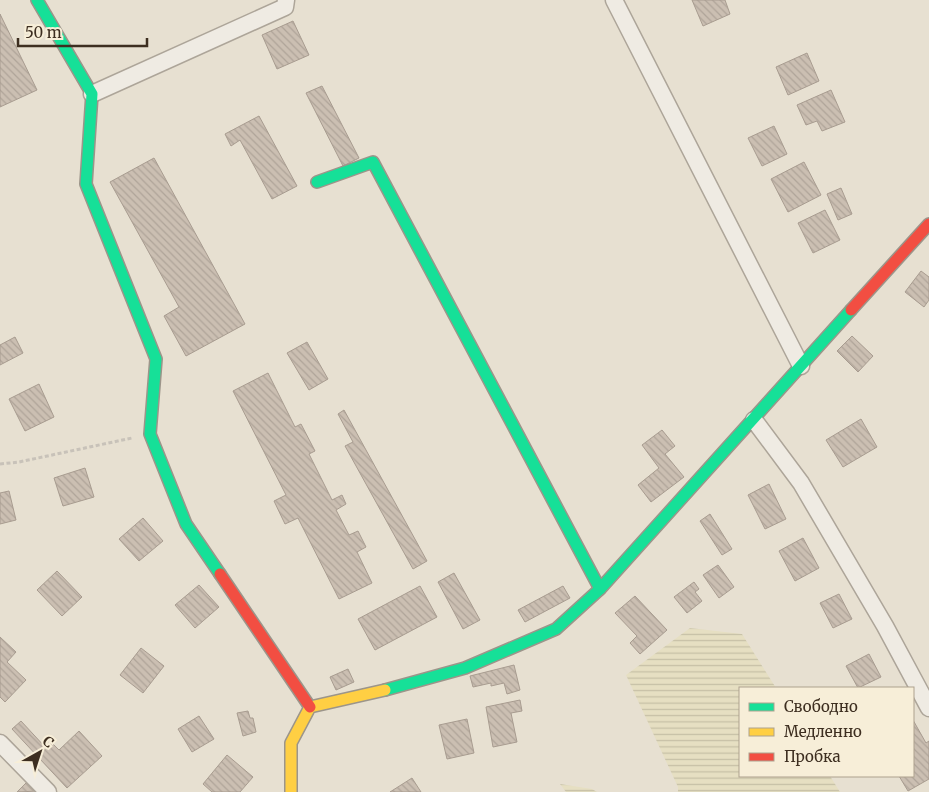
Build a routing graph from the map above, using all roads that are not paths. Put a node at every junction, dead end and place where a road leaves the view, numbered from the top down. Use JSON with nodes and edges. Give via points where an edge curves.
{"nodes":[{"id":1,"x":37,"y":0,"type":"edge"},
{"id":2,"x":286,"y":0,"type":"edge"},
{"id":3,"x":614,"y":0,"type":"edge"},
{"id":4,"x":92,"y":94,"type":"junction"},
{"id":5,"x":317,"y":182,"type":"dead end"},
{"id":6,"x":929,"y":224,"type":"edge"},
{"id":7,"x":801,"y":366,"type":"junction"},
{"id":8,"x":754,"y":420,"type":"junction"},
{"id":9,"x":600,"y":589,"type":"junction"},
{"id":10,"x":310,"y":707,"type":"junction"},
{"id":11,"x":929,"y":708,"type":"edge"},
{"id":12,"x":0,"y":743,"type":"edge"},
{"id":13,"x":48,"y":792,"type":"edge"},
{"id":14,"x":291,"y":792,"type":"edge"}],
"edges":[{"from":1,"to":4,"type":"street"},
{"from":2,"to":4,"type":"street","via":[[285,7]]},
{"from":3,"to":7,"type":"street"},
{"from":4,"to":10,"type":"street","via":[[86,184],[156,359],[150,434],[186,524]]},
{"from":5,"to":9,"type":"street","via":[[373,162]]},
{"from":6,"to":7,"type":"street"},
{"from":7,"to":8,"type":"street"},
{"from":8,"to":9,"type":"street"},
{"from":8,"to":11,"type":"street","via":[[801,483]]},
{"from":9,"to":10,"type":"street","via":[[556,629],[465,668]]},
{"from":10,"to":14,"type":"street","via":[[291,743]]},
{"from":12,"to":13,"type":"street"}]}
